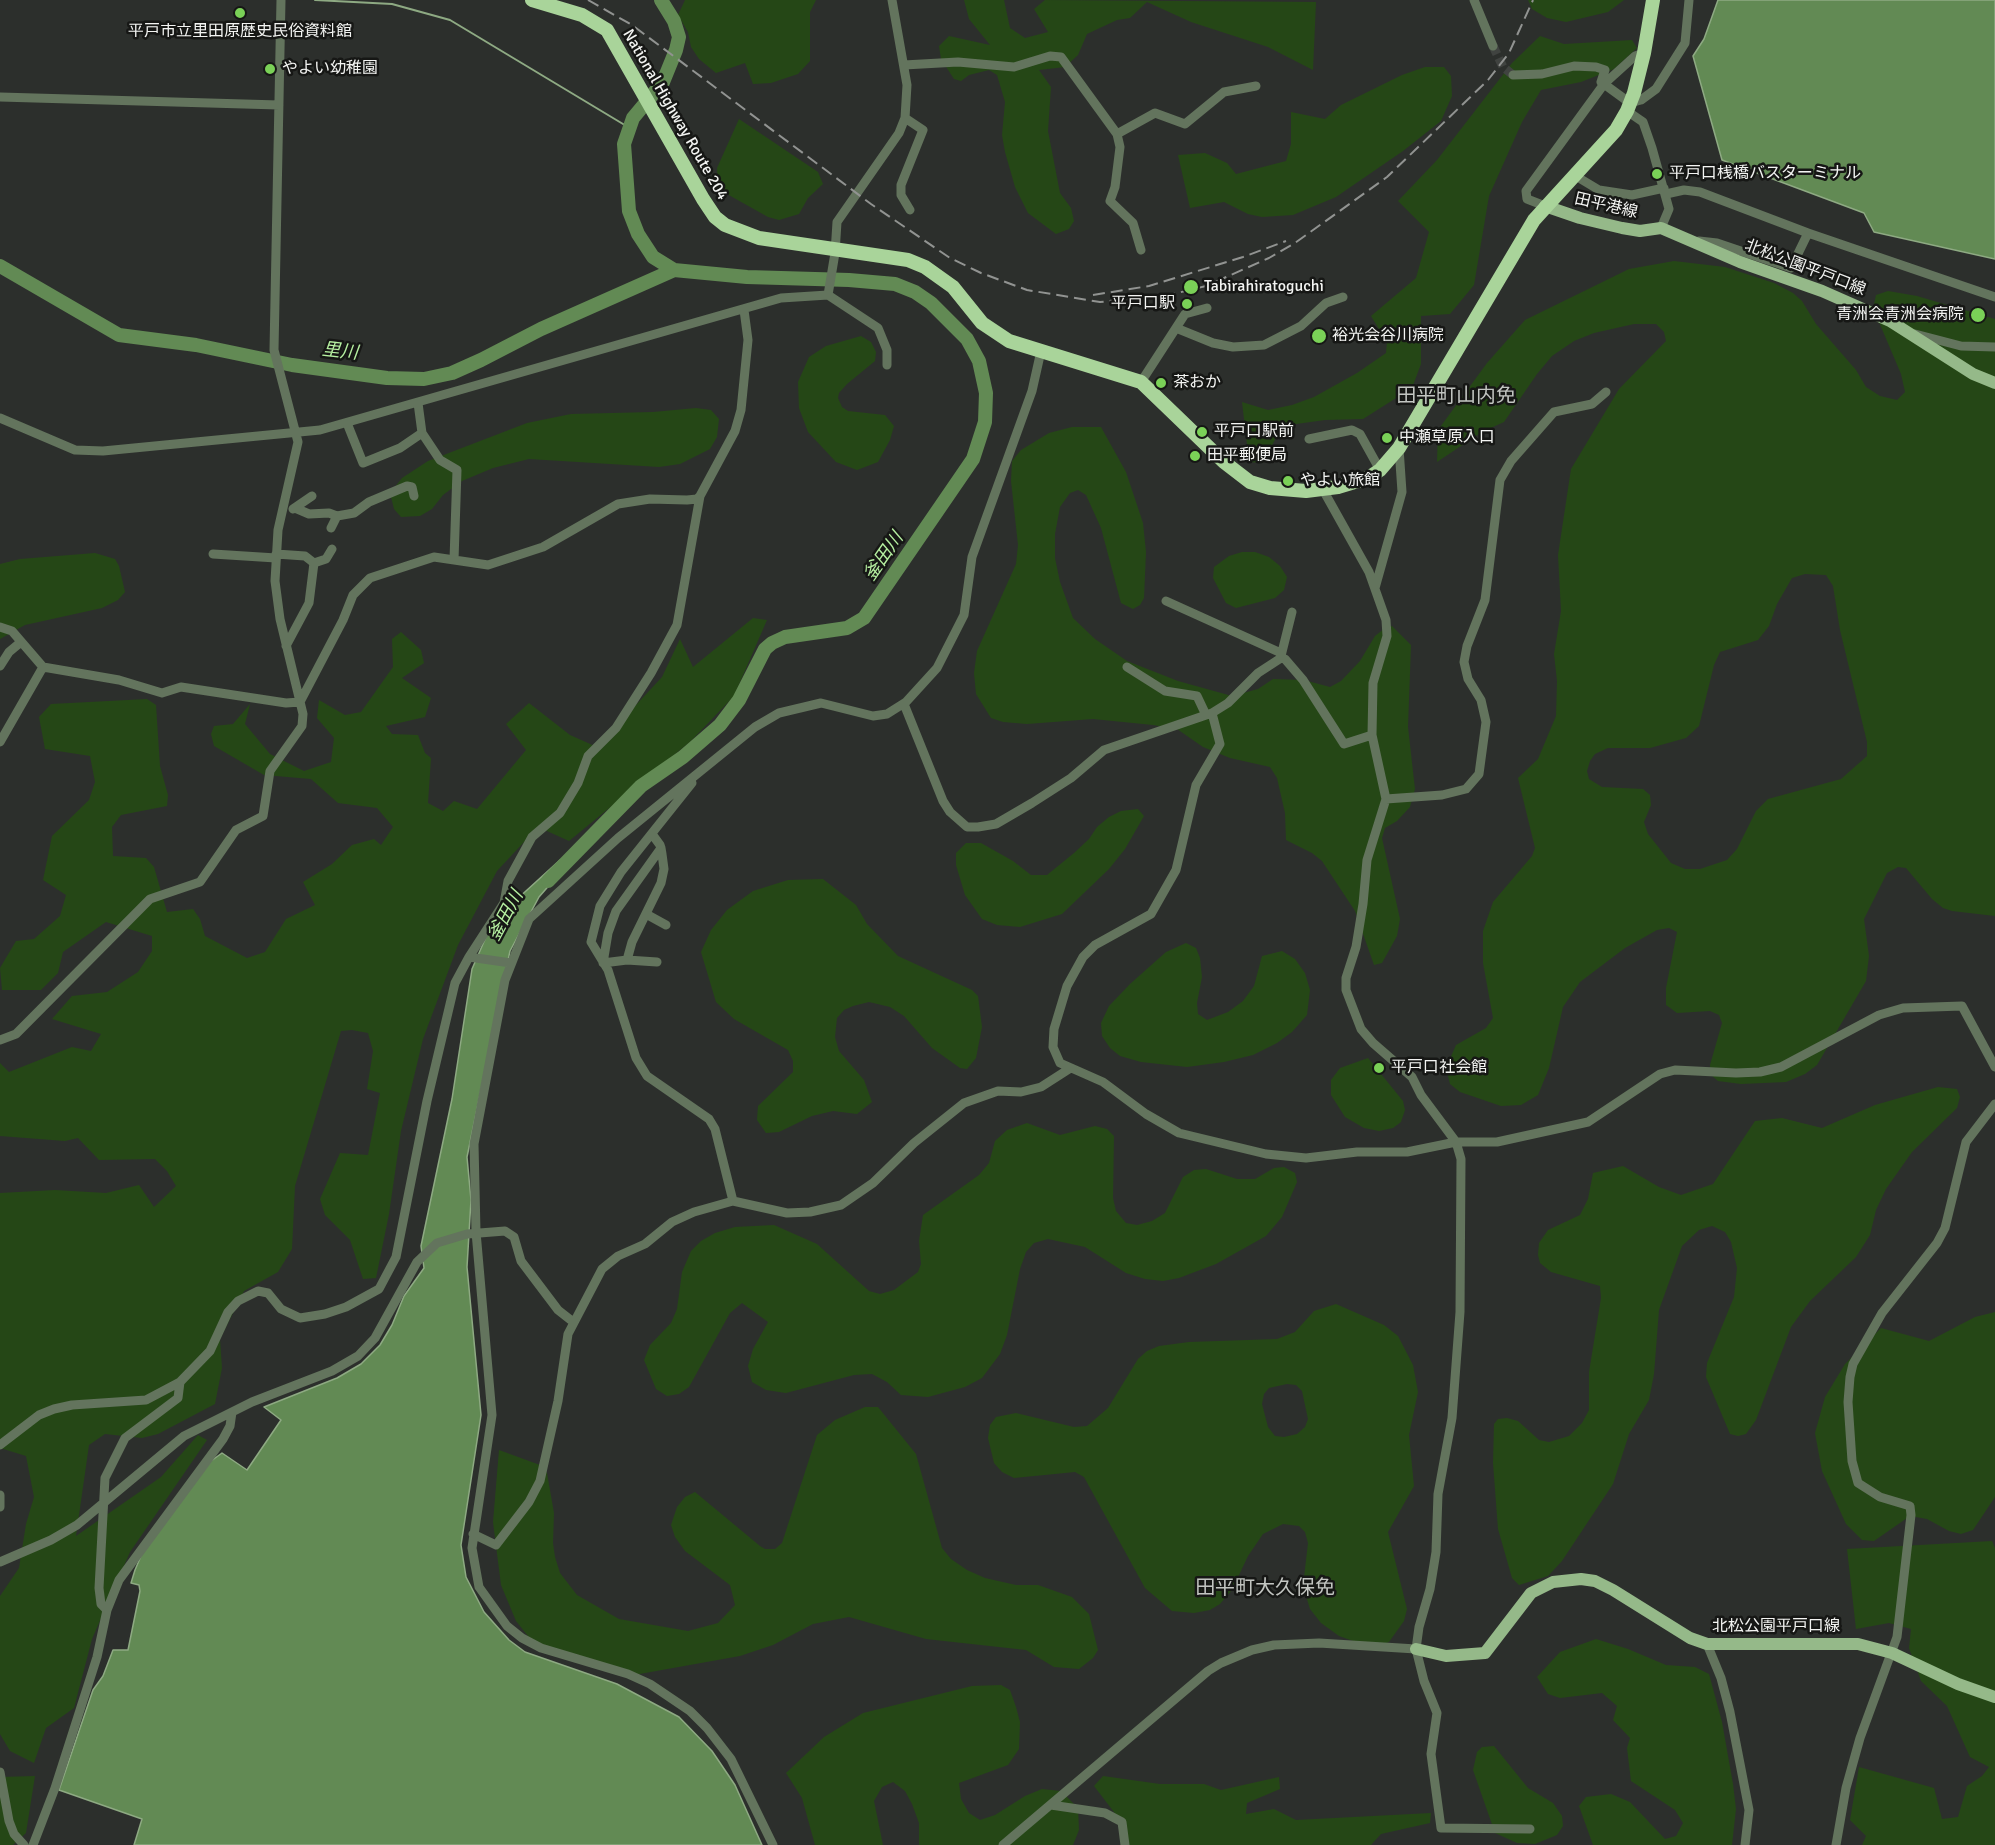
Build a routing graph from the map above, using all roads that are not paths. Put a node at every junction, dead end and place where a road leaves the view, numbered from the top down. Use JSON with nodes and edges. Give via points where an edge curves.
{"nodes":[{"id":1,"x":281,"y":0,"type":"edge"},
{"id":2,"x":532,"y":0,"type":"edge"},
{"id":3,"x":892,"y":0,"type":"edge"},
{"id":4,"x":1474,"y":0,"type":"edge"},
{"id":5,"x":1653,"y":0,"type":"edge"},
{"id":6,"x":1689,"y":0,"type":"edge"},
{"id":7,"x":1493,"y":46,"type":"tunnel mouth"},
{"id":8,"x":1644,"y":53,"type":"junction"},
{"id":9,"x":904,"y":65,"type":"junction"},
{"id":10,"x":1513,"y":75,"type":"dead end"},
{"id":11,"x":1604,"y":84,"type":"junction"},
{"id":12,"x":1256,"y":86,"type":"dead end"},
{"id":13,"x":0,"y":97,"type":"edge"},
{"id":14,"x":279,"y":105,"type":"junction"},
{"id":15,"x":1629,"y":107,"type":"junction"},
{"id":16,"x":905,"y":118,"type":"junction"},
{"id":17,"x":1117,"y":134,"type":"junction"},
{"id":18,"x":1574,"y":174,"type":"junction"},
{"id":19,"x":1665,"y":191,"type":"junction"},
{"id":20,"x":1545,"y":206,"type":"junction"},
{"id":21,"x":910,"y":210,"type":"dead end"},
{"id":22,"x":1661,"y":228,"type":"junction"},
{"id":23,"x":1808,"y":233,"type":"junction"},
{"id":24,"x":1693,"y":241,"type":"junction"},
{"id":25,"x":835,"y":250,"type":"junction"},
{"id":26,"x":1141,"y":250,"type":"dead end"},
{"id":27,"x":829,"y":292,"type":"junction"},
{"id":28,"x":1343,"y":297,"type":"dead end"},
{"id":29,"x":1995,"y":297,"type":"edge"},
{"id":30,"x":1207,"y":308,"type":"dead end"},
{"id":31,"x":744,"y":310,"type":"junction"},
{"id":32,"x":1176,"y":328,"type":"junction"},
{"id":33,"x":1913,"y":334,"type":"junction"},
{"id":34,"x":1995,"y":347,"type":"edge"},
{"id":35,"x":1041,"y":351,"type":"junction"},
{"id":36,"x":887,"y":364,"type":"dead end"},
{"id":37,"x":1142,"y":382,"type":"junction"},
{"id":38,"x":1995,"y":383,"type":"edge"},
{"id":39,"x":1606,"y":392,"type":"dead end"},
{"id":40,"x":418,"y":403,"type":"junction"},
{"id":41,"x":0,"y":418,"type":"edge"},
{"id":42,"x":347,"y":423,"type":"junction"},
{"id":43,"x":297,"y":433,"type":"junction"},
{"id":44,"x":423,"y":433,"type":"junction"},
{"id":45,"x":1309,"y":439,"type":"dead end"},
{"id":46,"x":1400,"y":448,"type":"junction"},
{"id":47,"x":1380,"y":470,"type":"junction"},
{"id":48,"x":1322,"y":488,"type":"junction"},
{"id":49,"x":312,"y":496,"type":"dead end"},
{"id":50,"x":414,"y":496,"type":"dead end"},
{"id":51,"x":700,"y":496,"type":"junction"},
{"id":52,"x":295,"y":508,"type":"junction"},
{"id":53,"x":282,"y":511,"type":"junction"},
{"id":54,"x":337,"y":516,"type":"junction"},
{"id":55,"x":332,"y":528,"type":"dead end"},
{"id":56,"x":332,"y":549,"type":"dead end"},
{"id":57,"x":213,"y":554,"type":"dead end"},
{"id":58,"x":276,"y":556,"type":"junction"},
{"id":59,"x":454,"y":560,"type":"junction"},
{"id":60,"x":314,"y":563,"type":"junction"},
{"id":61,"x":1375,"y":588,"type":"junction"},
{"id":62,"x":1166,"y":600,"type":"dead end"},
{"id":63,"x":1293,"y":612,"type":"dead end"},
{"id":64,"x":0,"y":627,"type":"edge"},
{"id":65,"x":21,"y":642,"type":"junction"},
{"id":66,"x":286,"y":646,"type":"junction"},
{"id":67,"x":1281,"y":656,"type":"junction"},
{"id":68,"x":0,"y":666,"type":"edge"},
{"id":69,"x":1127,"y":667,"type":"dead end"},
{"id":70,"x":43,"y":668,"type":"junction"},
{"id":71,"x":300,"y":702,"type":"junction"},
{"id":72,"x":904,"y":704,"type":"junction"},
{"id":73,"x":1209,"y":714,"type":"junction"},
{"id":74,"x":1372,"y":735,"type":"junction"},
{"id":75,"x":0,"y":742,"type":"edge"},
{"id":76,"x":703,"y":770,"type":"junction"},
{"id":77,"x":1386,"y":799,"type":"junction"},
{"id":78,"x":652,"y":834,"type":"junction"},
{"id":79,"x":661,"y":848,"type":"junction"},
{"id":80,"x":646,"y":914,"type":"junction"},
{"id":81,"x":666,"y":925,"type":"dead end"},
{"id":82,"x":472,"y":957,"type":"junction"},
{"id":83,"x":627,"y":960,"type":"junction"},
{"id":84,"x":657,"y":962,"type":"dead end"},
{"id":85,"x":510,"y":963,"type":"junction"},
{"id":86,"x":603,"y":963,"type":"junction"},
{"id":87,"x":0,"y":1040,"type":"edge"},
{"id":88,"x":1995,"y":1067,"type":"edge"},
{"id":89,"x":1069,"y":1069,"type":"junction"},
{"id":90,"x":1995,"y":1104,"type":"edge"},
{"id":91,"x":1456,"y":1142,"type":"junction"},
{"id":92,"x":733,"y":1201,"type":"junction"},
{"id":93,"x":472,"y":1233,"type":"junction"},
{"id":94,"x":396,"y":1257,"type":"junction"},
{"id":95,"x":408,"y":1275,"type":"junction"},
{"id":96,"x":572,"y":1321,"type":"junction"},
{"id":97,"x":180,"y":1382,"type":"junction"},
{"id":98,"x":232,"y":1412,"type":"junction"},
{"id":99,"x":0,"y":1446,"type":"edge"},
{"id":100,"x":0,"y":1495,"type":"edge"},
{"id":101,"x":106,"y":1503,"type":"junction"},
{"id":102,"x":0,"y":1507,"type":"edge"},
{"id":103,"x":473,"y":1534,"type":"junction"},
{"id":104,"x":0,"y":1562,"type":"edge"},
{"id":105,"x":107,"y":1610,"type":"junction"},
{"id":106,"x":1707,"y":1644,"type":"junction"},
{"id":107,"x":1416,"y":1649,"type":"junction"},
{"id":108,"x":1892,"y":1653,"type":"junction"},
{"id":109,"x":1995,"y":1697,"type":"edge"},
{"id":110,"x":0,"y":1772,"type":"edge"},
{"id":111,"x":1051,"y":1804,"type":"junction"},
{"id":112,"x":1530,"y":1829,"type":"dead end"},
{"id":113,"x":1007,"y":1843,"type":"edge"},
{"id":114,"x":24,"y":1845,"type":"edge"},
{"id":115,"x":33,"y":1845,"type":"edge"},
{"id":116,"x":773,"y":1845,"type":"edge"},
{"id":117,"x":1125,"y":1845,"type":"edge"},
{"id":118,"x":1745,"y":1845,"type":"edge"},
{"id":119,"x":1836,"y":1845,"type":"edge"}],
"edges":[{"from":1,"to":14,"type":"street"},
{"from":2,"to":25,"type":"highway","name":"National Highway Route 204","via":[[582,15],[607,30],[715,217],[759,238]]},
{"from":3,"to":9,"type":"street"},
{"from":4,"to":7,"type":"street"},
{"from":5,"to":8,"type":"highway","name":"National Highway Route 204"},
{"from":6,"to":15,"type":"street","via":[[1685,43],[1656,89]]},
{"from":8,"to":11,"type":"street","via":[[1635,56]]},
{"from":8,"to":15,"type":"highway","name":"National Highway Route 204"},
{"from":9,"to":16,"type":"street","via":[[908,85]]},
{"from":9,"to":17,"type":"street","via":[[958,62],[1014,67],[1050,56],[1061,57]]},
{"from":10,"to":11,"type":"street","via":[[1542,74],[1574,66],[1596,67],[1605,70],[1601,82]]},
{"from":11,"to":15,"type":"street"},
{"from":11,"to":20,"type":"street","via":[[1526,191],[1527,199]]},
{"from":12,"to":17,"type":"street","via":[[1224,92],[1185,124],[1155,113]]},
{"from":13,"to":14,"type":"street"},
{"from":14,"to":43,"type":"street","via":[[274,350]]},
{"from":15,"to":18,"type":"highway","name":"National Highway Route 204","via":[[1616,129]]},
{"from":15,"to":19,"type":"street","via":[[1647,129]]},
{"from":16,"to":21,"type":"street","via":[[923,129],[901,185],[901,195]]},
{"from":16,"to":25,"type":"street","via":[[899,133],[837,222]]},
{"from":17,"to":26,"type":"street","via":[[1120,147],[1110,201],[1133,223]]},
{"from":18,"to":19,"type":"street","via":[[1599,190],[1632,195]]},
{"from":18,"to":20,"type":"highway","name":"National Highway Route 204"},
{"from":19,"to":22,"type":"street","via":[[1670,209]]},
{"from":19,"to":23,"type":"street","via":[[1700,192]]},
{"from":20,"to":22,"type":"main road","name":"田平港線","via":[[1640,231]]},
{"from":20,"to":46,"type":"highway","name":"National Highway Route 204","via":[[1533,220]]},
{"from":22,"to":24,"type":"main road","name":"北松公園平戸口線"},
{"from":23,"to":24,"type":"street","via":[[1791,268],[1717,243]]},
{"from":23,"to":29,"type":"street"},
{"from":24,"to":33,"type":"main road","name":"北松公園平戸口線","via":[[1851,303]]},
{"from":25,"to":27,"type":"street"},
{"from":25,"to":35,"type":"highway","name":"National Highway Route 204","via":[[908,260],[925,267],[953,286],[982,323],[1009,341]]},
{"from":27,"to":31,"type":"street","via":[[782,298]]},
{"from":27,"to":36,"type":"street","via":[[878,328],[887,350]]},
{"from":28,"to":32,"type":"street","via":[[1326,303],[1301,326],[1264,345],[1223,345]]},
{"from":30,"to":32,"type":"street","via":[[1185,314]]},
{"from":31,"to":40,"type":"street"},
{"from":31,"to":51,"type":"street","via":[[748,340],[741,410],[735,431]]},
{"from":32,"to":37,"type":"street"},
{"from":33,"to":34,"type":"street","via":[[1961,346]]},
{"from":33,"to":38,"type":"main road","name":"北松公園平戸口線","via":[[1973,375]]},
{"from":35,"to":37,"type":"highway","name":"National Highway Route 204"},
{"from":35,"to":72,"type":"street","via":[[1032,391],[972,557],[964,615],[937,668]]},
{"from":37,"to":48,"type":"highway","name":"National Highway Route 204","via":[[1250,482],[1289,490]]},
{"from":39,"to":77,"type":"street","via":[[1592,404],[1554,412],[1511,461],[1500,480],[1485,600],[1464,662],[1486,722],[1479,774],[1466,789]]},
{"from":40,"to":42,"type":"street"},
{"from":40,"to":44,"type":"street"},
{"from":41,"to":43,"type":"street","via":[[75,450],[145,449]]},
{"from":42,"to":43,"type":"street"},
{"from":42,"to":44,"type":"street","via":[[363,463],[400,448]]},
{"from":43,"to":53,"type":"street","via":[[297,450]]},
{"from":44,"to":59,"type":"street","via":[[440,460],[457,470]]},
{"from":45,"to":47,"type":"street","via":[[1352,430],[1360,434]]},
{"from":46,"to":47,"type":"highway","name":"National Highway Route 204"},
{"from":46,"to":61,"type":"street","via":[[1402,492]]},
{"from":47,"to":48,"type":"highway","name":"National Highway Route 204","via":[[1356,482]]},
{"from":48,"to":61,"type":"street"},
{"from":49,"to":52,"type":"street"},
{"from":50,"to":54,"type":"street","via":[[412,487],[407,486],[354,513]]},
{"from":51,"to":59,"type":"street","via":[[618,504],[543,547],[488,565]]},
{"from":51,"to":82,"type":"street","via":[[677,625],[616,728],[588,756],[560,813],[532,837],[508,881],[504,903]]},
{"from":52,"to":53,"type":"street"},
{"from":52,"to":54,"type":"street","via":[[309,514]]},
{"from":53,"to":58,"type":"street"},
{"from":54,"to":55,"type":"street"},
{"from":56,"to":60,"type":"street","via":[[326,559]]},
{"from":57,"to":58,"type":"street"},
{"from":58,"to":60,"type":"street","via":[[304,556]]},
{"from":58,"to":66,"type":"street","via":[[275,581]]},
{"from":59,"to":71,"type":"street","via":[[435,558],[366,581],[353,595]]},
{"from":60,"to":66,"type":"street","via":[[309,603]]},
{"from":61,"to":74,"type":"street","via":[[1387,636],[1373,683]]},
{"from":62,"to":67,"type":"street"},
{"from":63,"to":67,"type":"street"},
{"from":64,"to":65,"type":"street","via":[[12,631]]},
{"from":65,"to":68,"type":"street"},
{"from":65,"to":70,"type":"street"},
{"from":66,"to":71,"type":"street"},
{"from":67,"to":73,"type":"street"},
{"from":67,"to":74,"type":"street","via":[[1303,680],[1344,744]]},
{"from":69,"to":73,"type":"street","via":[[1165,691],[1197,696]]},
{"from":70,"to":71,"type":"street","via":[[119,680],[162,693],[181,687]]},
{"from":70,"to":75,"type":"street"},
{"from":71,"to":87,"type":"street","via":[[302,726],[270,771],[263,816],[236,830],[196,885],[160,893],[145,903],[16,1034]]},
{"from":72,"to":73,"type":"street","via":[[943,801],[967,827],[996,824],[1071,778],[1104,750]]},
{"from":72,"to":76,"type":"street","via":[[887,714],[873,716],[821,703],[778,713]]},
{"from":73,"to":89,"type":"street","via":[[1220,744],[1196,785],[1176,870],[1151,914],[1095,945],[1083,957],[1067,986],[1055,1017],[1053,1047],[1057,1060]]},
{"from":74,"to":77,"type":"street"},
{"from":76,"to":78,"type":"street"},
{"from":76,"to":85,"type":"street","via":[[618,838],[529,919]]},
{"from":77,"to":91,"type":"street","via":[[1366,860],[1363,904],[1346,990],[1361,1029],[1412,1077]]},
{"from":78,"to":79,"type":"street"},
{"from":78,"to":86,"type":"street","via":[[600,906],[591,942]]},
{"from":79,"to":80,"type":"street","via":[[661,883]]},
{"from":79,"to":86,"type":"street","via":[[616,911]]},
{"from":80,"to":81,"type":"street"},
{"from":80,"to":83,"type":"street"},
{"from":82,"to":85,"type":"street"},
{"from":82,"to":94,"type":"street","via":[[455,983]]},
{"from":83,"to":84,"type":"street"},
{"from":83,"to":86,"type":"street"},
{"from":85,"to":93,"type":"street","via":[[474,1144]]},
{"from":86,"to":92,"type":"street","via":[[636,1058],[647,1076],[702,1114],[715,1129]]},
{"from":88,"to":91,"type":"street","via":[[1962,1006],[1902,1008],[1879,1015],[1781,1067],[1736,1073],[1675,1070],[1654,1078],[1588,1122],[1497,1142]]},
{"from":89,"to":91,"type":"street","via":[[1095,1078],[1179,1133],[1266,1154],[1306,1158],[1407,1152]]},
{"from":89,"to":92,"type":"street","via":[[1041,1087],[1021,1092],[998,1091],[964,1103],[873,1183],[841,1205],[788,1213]]},
{"from":90,"to":108,"type":"street","via":[[1966,1142],[1945,1228],[1882,1313],[1850,1377],[1852,1461],[1858,1483],[1880,1497],[1910,1506],[1911,1534],[1903,1603]]},
{"from":91,"to":107,"type":"street","via":[[1462,1174],[1458,1354],[1452,1418],[1438,1494],[1431,1590]]},
{"from":92,"to":96,"type":"street","via":[[672,1222],[645,1244],[618,1256],[602,1269]]},
{"from":93,"to":95,"type":"street","via":[[437,1243]]},
{"from":93,"to":96,"type":"street","via":[[505,1231],[514,1237],[521,1261],[558,1310]]},
{"from":93,"to":103,"type":"street","via":[[492,1416]]},
{"from":94,"to":95,"type":"street"},
{"from":94,"to":97,"type":"street","via":[[378,1289],[325,1314],[300,1318],[281,1309],[268,1293],[258,1291],[238,1301],[228,1312],[210,1351]]},
{"from":95,"to":98,"type":"street","via":[[375,1338],[357,1356],[323,1375]]},
{"from":96,"to":103,"type":"street","via":[[540,1481],[496,1545]]},
{"from":97,"to":99,"type":"street","via":[[146,1400],[54,1409],[39,1415]]},
{"from":97,"to":101,"type":"street","via":[[178,1398],[125,1438],[105,1478]]},
{"from":98,"to":101,"type":"street","via":[[184,1436]]},
{"from":98,"to":105,"type":"street","via":[[223,1439],[124,1570]]},
{"from":100,"to":102,"type":"street"},
{"from":101,"to":104,"type":"street","via":[[51,1540]]},
{"from":101,"to":105,"type":"street","via":[[99,1588],[101,1604]]},
{"from":103,"to":116,"type":"street","via":[[479,1587],[507,1626],[541,1648],[650,1684],[690,1711],[731,1759]]},
{"from":105,"to":115,"type":"street","via":[[97,1657]]},
{"from":106,"to":107,"type":"main road","name":"北松公園平戸口線","via":[[1690,1638],[1595,1581],[1569,1578],[1532,1593],[1485,1653],[1446,1656]]},
{"from":106,"to":108,"type":"main road","name":"北松公園平戸口線","via":[[1858,1644]]},
{"from":106,"to":118,"type":"street","via":[[1730,1712],[1749,1810]]},
{"from":107,"to":111,"type":"street","via":[[1319,1643],[1274,1645],[1221,1663]]},
{"from":107,"to":112,"type":"street","via":[[1437,1713],[1431,1754],[1441,1828]]},
{"from":108,"to":109,"type":"main road","name":"北松公園平戸口線"},
{"from":108,"to":119,"type":"street","via":[[1857,1748]]},
{"from":110,"to":114,"type":"street","via":[[9,1821]]},
{"from":111,"to":113,"type":"street"},
{"from":111,"to":117,"type":"street","via":[[1105,1813],[1122,1822]]}]}
